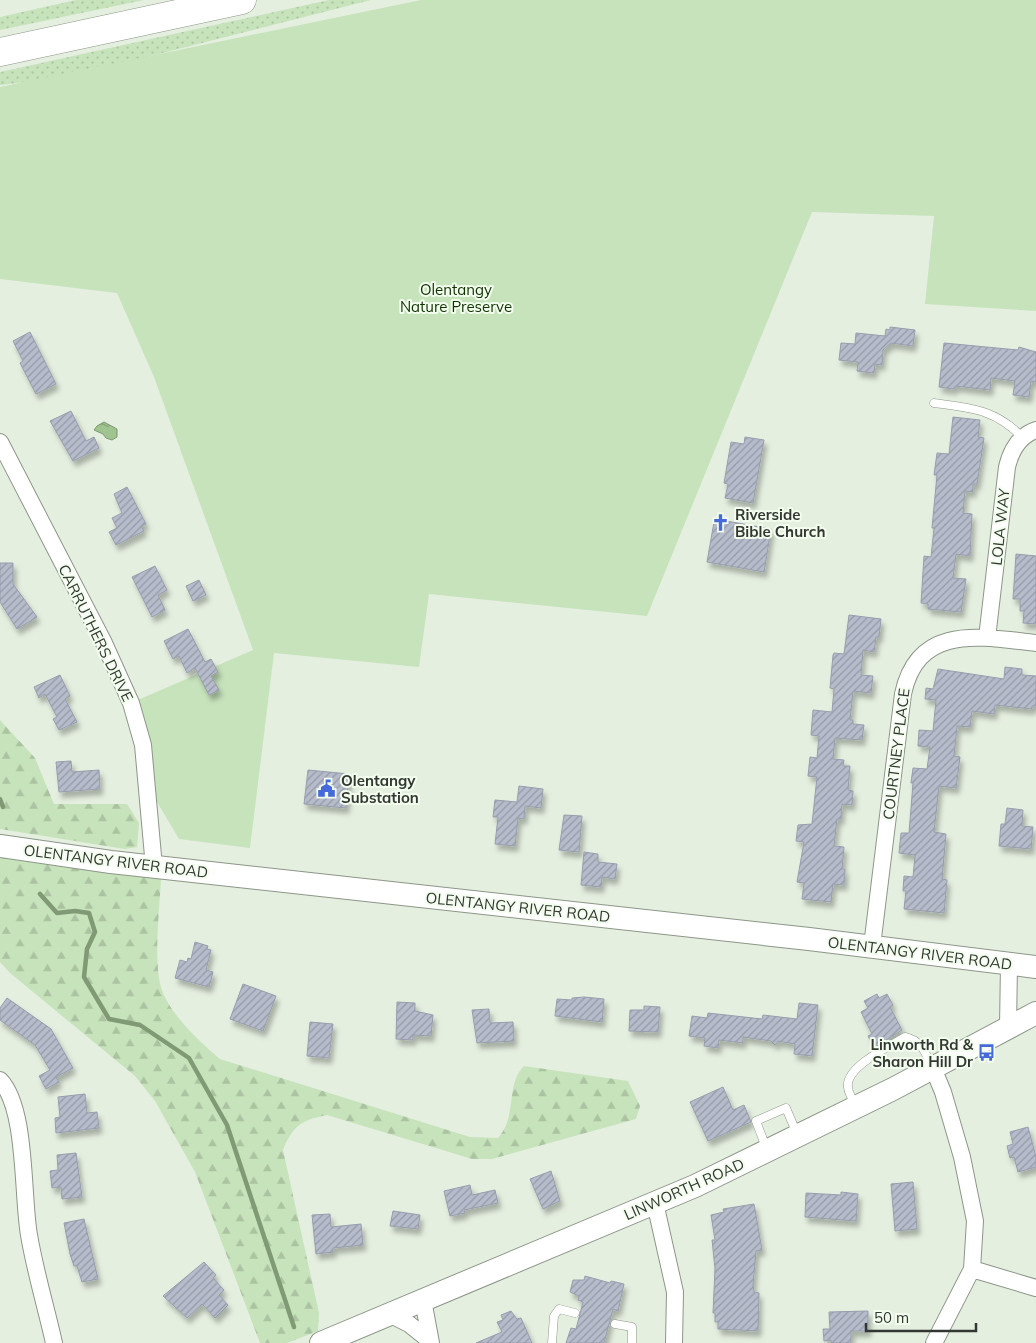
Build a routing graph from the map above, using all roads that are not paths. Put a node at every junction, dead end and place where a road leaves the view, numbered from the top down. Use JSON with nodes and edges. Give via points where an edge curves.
{"nodes":[{"id":1,"x":242,"y":0,"type":"edge"},
{"id":2,"x":0,"y":52,"type":"edge"},
{"id":3,"x":934,"y":403,"type":"dead end"},
{"id":4,"x":1029,"y":433,"type":"edge"},
{"id":5,"x":0,"y":442,"type":"edge"},
{"id":6,"x":987,"y":638,"type":"junction"},
{"id":7,"x":1036,"y":643,"type":"edge"},
{"id":8,"x":0,"y":846,"type":"edge"},
{"id":9,"x":154,"y":867,"type":"junction"},
{"id":10,"x":872,"y":946,"type":"junction"},
{"id":11,"x":1009,"y":964,"type":"junction"},
{"id":12,"x":1036,"y":967,"type":"edge"},
{"id":13,"x":1036,"y":1013,"type":"edge"},
{"id":14,"x":1008,"y":1027,"type":"junction"},
{"id":15,"x":933,"y":1068,"type":"junction"},
{"id":16,"x":0,"y":1080,"type":"edge"},
{"id":17,"x":857,"y":1107,"type":"junction"},
{"id":18,"x":798,"y":1136,"type":"junction"},
{"id":19,"x":768,"y":1151,"type":"junction"},
{"id":20,"x":655,"y":1203,"type":"junction"},
{"id":21,"x":972,"y":1269,"type":"junction"},
{"id":22,"x":1036,"y":1288,"type":"edge"},
{"id":23,"x":423,"y":1300,"type":"junction"},
{"id":24,"x":574,"y":1313,"type":"dead end"},
{"id":25,"x":389,"y":1314,"type":"junction"},
{"id":26,"x":614,"y":1324,"type":"dead end"},
{"id":27,"x":430,"y":1341,"type":"edge"},
{"id":28,"x":54,"y":1343,"type":"edge"},
{"id":29,"x":321,"y":1343,"type":"edge"},
{"id":30,"x":552,"y":1343,"type":"edge"},
{"id":31,"x":632,"y":1343,"type":"edge"},
{"id":32,"x":674,"y":1343,"type":"edge"},
{"id":33,"x":934,"y":1343,"type":"edge"}],
"edges":[{"from":1,"to":2,"type":"highway"},
{"from":3,"to":4,"type":"lane","via":[[989,412]]},
{"from":4,"to":6,"type":"street","name":"LOLA WAY","via":[[1009,456],[1006,467]]},
{"from":5,"to":9,"type":"street","name":"CARRUTHERS DRIVE","via":[[104,643],[131,703],[143,745]]},
{"from":6,"to":7,"type":"street","name":"COURTNEY PLACE"},
{"from":6,"to":10,"type":"street","name":"COURTNEY PLACE","via":[[951,639],[937,644],[919,656],[906,679]]},
{"from":8,"to":9,"type":"main road","name":"OLENTANGY RIVER ROAD"},
{"from":9,"to":10,"type":"main road","name":"OLENTANGY RIVER ROAD"},
{"from":10,"to":11,"type":"main road","name":"OLENTANGY RIVER ROAD"},
{"from":11,"to":12,"type":"main road","name":"OLENTANGY RIVER ROAD"},
{"from":11,"to":14,"type":"street"},
{"from":13,"to":14,"type":"main road","name":"LINWORTH ROAD"},
{"from":14,"to":15,"type":"main road","name":"LINWORTH ROAD"},
{"from":15,"to":17,"type":"main road","name":"LINWORTH ROAD"},
{"from":15,"to":17,"type":"lane","via":[[922,1046],[906,1037],[854,1070],[848,1079],[848,1088]]},
{"from":15,"to":21,"type":"street","via":[[962,1157],[975,1221]]},
{"from":16,"to":28,"type":"street","via":[[7,1087],[19,1125],[29,1235]]},
{"from":17,"to":18,"type":"main road","name":"LINWORTH ROAD"},
{"from":18,"to":19,"type":"main road","name":"LINWORTH ROAD"},
{"from":18,"to":19,"type":"lane","via":[[786,1108],[756,1121]]},
{"from":19,"to":20,"type":"main road","name":"LINWORTH ROAD"},
{"from":20,"to":23,"type":"main road","name":"LINWORTH ROAD"},
{"from":20,"to":32,"type":"street","via":[[675,1292]]},
{"from":21,"to":22,"type":"street"},
{"from":21,"to":33,"type":"street"},
{"from":23,"to":25,"type":"main road","name":"LINWORTH ROAD"},
{"from":23,"to":27,"type":"street"},
{"from":24,"to":30,"type":"lane","via":[[559,1309],[554,1316]]},
{"from":25,"to":27,"type":"street","via":[[410,1324]]},
{"from":25,"to":29,"type":"main road","name":"LINWORTH ROAD"},
{"from":26,"to":31,"type":"lane","via":[[632,1327]]}]}
